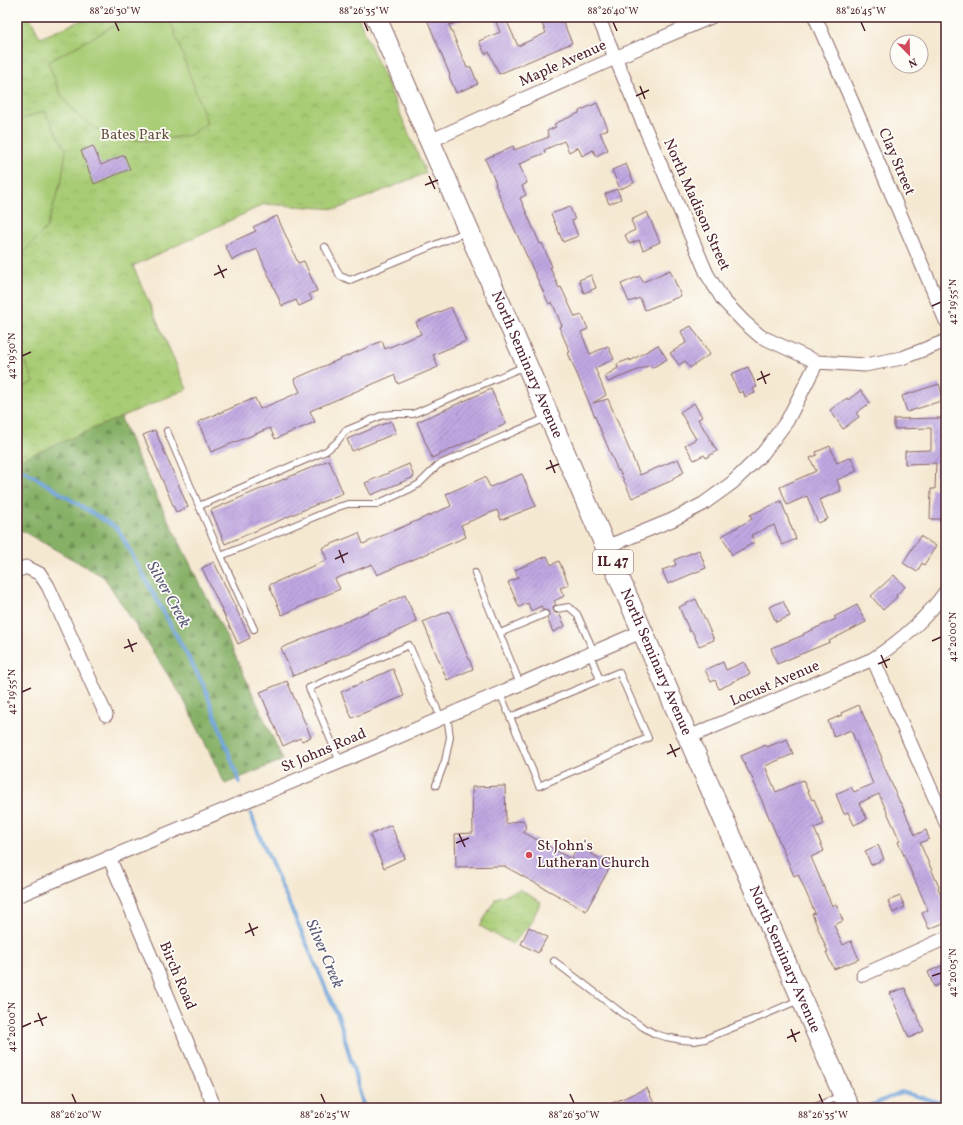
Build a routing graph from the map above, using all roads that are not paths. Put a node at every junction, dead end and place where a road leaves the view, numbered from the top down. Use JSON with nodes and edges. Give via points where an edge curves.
{"nodes":[{"id":1,"x":376,"y":17,"type":"edge"},
{"id":2,"x":598,"y":17,"type":"edge"},
{"id":3,"x":711,"y":17,"type":"edge"},
{"id":4,"x":815,"y":17,"type":"edge"},
{"id":5,"x":615,"y":58,"type":"junction"},
{"id":6,"x":430,"y":141,"type":"junction"},
{"id":7,"x":469,"y":231,"type":"junction"},
{"id":8,"x":325,"y":247,"type":"dead end"},
{"id":9,"x":946,"y":321,"type":"edge"},
{"id":10,"x":946,"y":341,"type":"edge"},
{"id":11,"x":817,"y":362,"type":"junction"},
{"id":12,"x":527,"y":365,"type":"junction"},
{"id":13,"x":549,"y":416,"type":"junction"},
{"id":14,"x":167,"y":432,"type":"dead end"},
{"id":15,"x":199,"y":506,"type":"junction"},
{"id":16,"x":606,"y":547,"type":"junction"},
{"id":17,"x":221,"y":556,"type":"junction"},
{"id":18,"x":22,"y":569,"type":"edge"},
{"id":19,"x":475,"y":573,"type":"dead end"},
{"id":20,"x":946,"y":591,"type":"edge"},
{"id":21,"x":557,"y":609,"type":"dead end"},
{"id":22,"x":545,"y":614,"type":"dead end"},
{"id":23,"x":254,"y":629,"type":"dead end"},
{"id":24,"x":643,"y":631,"type":"junction"},
{"id":25,"x":500,"y":633,"type":"junction"},
{"id":26,"x":592,"y":653,"type":"junction"},
{"id":27,"x":873,"y":659,"type":"junction"},
{"id":28,"x":600,"y":680,"type":"junction"},
{"id":29,"x":520,"y":684,"type":"junction"},
{"id":30,"x":500,"y":693,"type":"junction"},
{"id":31,"x":106,"y":715,"type":"dead end"},
{"id":32,"x":444,"y":717,"type":"junction"},
{"id":33,"x":510,"y":717,"type":"junction"},
{"id":34,"x":688,"y":737,"type":"junction"},
{"id":35,"x":340,"y":762,"type":"junction"},
{"id":36,"x":436,"y":785,"type":"dead end"},
{"id":37,"x":946,"y":823,"type":"edge"},
{"id":38,"x":109,"y":857,"type":"junction"},
{"id":39,"x":17,"y":896,"type":"edge"},
{"id":40,"x":946,"y":938,"type":"edge"},
{"id":41,"x":554,"y":961,"type":"dead end"},
{"id":42,"x":863,"y":975,"type":"dead end"},
{"id":43,"x":802,"y":998,"type":"junction"},
{"id":44,"x":847,"y":1101,"type":"edge"},
{"id":45,"x":216,"y":1108,"type":"edge"},
{"id":46,"x":813,"y":1108,"type":"edge"}],
"edges":[{"from":1,"to":6,"type":"main road","name":"North Seminary Avenue","number":"IL 47"},
{"from":2,"to":5,"type":"street","name":"North Madison Street"},
{"from":3,"to":5,"type":"street","name":"Maple Avenue"},
{"from":4,"to":9,"type":"street","name":"Clay Street"},
{"from":5,"to":6,"type":"street","name":"Maple Avenue"},
{"from":5,"to":11,"type":"street","name":"North Madison Street","via":[[707,274],[723,300],[760,336]]},
{"from":6,"to":7,"type":"main road","name":"North Seminary Avenue","number":"IL 47"},
{"from":7,"to":8,"type":"lane","via":[[350,280],[340,276]]},
{"from":7,"to":12,"type":"main road","name":"North Seminary Avenue","number":"IL 47"},
{"from":10,"to":11,"type":"street","via":[[902,358],[865,365]]},
{"from":11,"to":16,"type":"street","via":[[787,421],[763,453],[732,483],[697,507],[672,520]]},
{"from":12,"to":13,"type":"main road","name":"North Seminary Avenue","number":"IL 47"},
{"from":12,"to":15,"type":"lane","via":[[414,414],[383,415],[351,428],[326,451]]},
{"from":13,"to":16,"type":"main road","name":"North Seminary Avenue","number":"IL 47"},
{"from":13,"to":17,"type":"lane","via":[[438,465],[419,484],[377,504],[348,504],[338,507]]},
{"from":14,"to":15,"type":"lane"},
{"from":15,"to":17,"type":"lane"},
{"from":16,"to":24,"type":"main road","name":"North Seminary Avenue","number":"IL 47"},
{"from":17,"to":23,"type":"lane"},
{"from":18,"to":31,"type":"street","via":[[40,574],[48,586]]},
{"from":19,"to":25,"type":"lane"},
{"from":20,"to":27,"type":"street","via":[[915,628]]},
{"from":21,"to":26,"type":"lane","via":[[569,607],[577,614]]},
{"from":22,"to":25,"type":"lane"},
{"from":24,"to":26,"type":"street","name":"St Johns Road"},
{"from":24,"to":34,"type":"main road","name":"North Seminary Avenue","number":"IL 47"},
{"from":25,"to":29,"type":"lane"},
{"from":26,"to":28,"type":"lane"},
{"from":26,"to":29,"type":"street","name":"St Johns Road"},
{"from":27,"to":34,"type":"street","name":"Locust Avenue"},
{"from":27,"to":37,"type":"street"},
{"from":28,"to":33,"type":"lane"},
{"from":28,"to":33,"type":"lane","via":[[619,672],[648,738],[539,786]]},
{"from":29,"to":30,"type":"street","name":"St Johns Road"},
{"from":30,"to":32,"type":"street","name":"St Johns Road"},
{"from":30,"to":33,"type":"lane"},
{"from":32,"to":35,"type":"street","name":"St Johns Road"},
{"from":32,"to":35,"type":"lane","via":[[409,645],[309,688]]},
{"from":32,"to":36,"type":"lane","via":[[450,737]]},
{"from":34,"to":43,"type":"main road","name":"North Seminary Avenue","number":"IL 47"},
{"from":35,"to":38,"type":"street","name":"St Johns Road"},
{"from":38,"to":39,"type":"street","name":"St Johns Road"},
{"from":38,"to":45,"type":"street","name":"Birch Road"},
{"from":40,"to":42,"type":"street"},
{"from":41,"to":43,"type":"lane","via":[[643,1028],[655,1034],[682,1040],[705,1039]]},
{"from":43,"to":44,"type":"main road","name":"North Seminary Avenue","number":"IL 47"},
{"from":44,"to":46,"type":"lane"}]}
